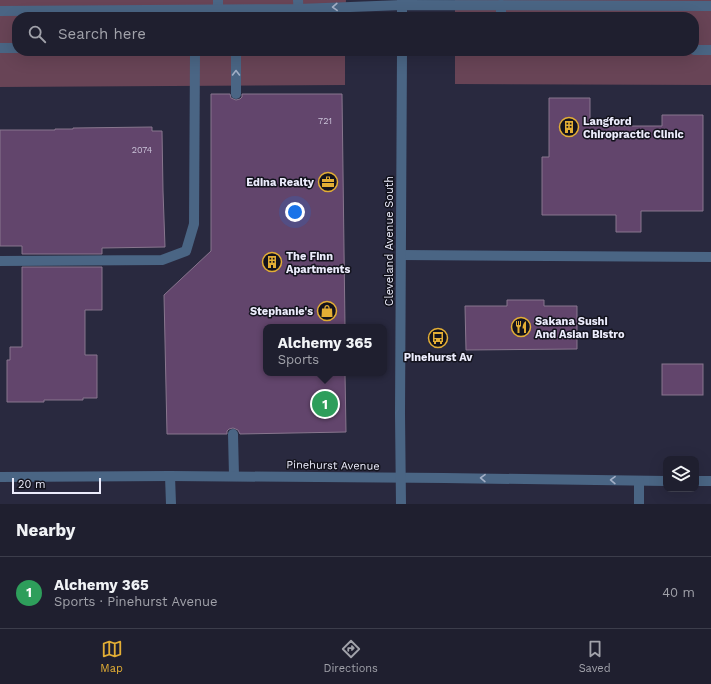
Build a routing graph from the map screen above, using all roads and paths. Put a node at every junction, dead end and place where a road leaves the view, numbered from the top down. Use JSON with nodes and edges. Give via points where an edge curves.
{"nodes":[{"id":1,"x":402,"y":2,"type":"edge"},
{"id":2,"x":647,"y":3,"type":"edge"},
{"id":3,"x":502,"y":5,"type":"junction"},
{"id":4,"x":711,"y":6,"type":"edge"},
{"id":5,"x":218,"y":9,"type":"edge"},
{"id":6,"x":298,"y":9,"type":"edge"},
{"id":7,"x":0,"y":11,"type":"edge"},
{"id":8,"x":97,"y":12,"type":"edge"},
{"id":9,"x":200,"y":12,"type":"edge"},
{"id":10,"x":502,"y":12,"type":"edge"},
{"id":11,"x":0,"y":48,"type":"edge"},
{"id":12,"x":12,"y":48,"type":"edge"},
{"id":13,"x":699,"y":50,"type":"edge"},
{"id":14,"x":711,"y":50,"type":"edge"},
{"id":15,"x":194,"y":56,"type":"edge"},
{"id":16,"x":236,"y":56,"type":"edge"},
{"id":17,"x":402,"y":56,"type":"edge"},
{"id":18,"x":236,"y":94,"type":"dead end"},
{"id":19,"x":401,"y":255,"type":"junction"},
{"id":20,"x":711,"y":257,"type":"edge"},
{"id":21,"x":0,"y":261,"type":"edge"},
{"id":22,"x":233,"y":434,"type":"dead end"},
{"id":23,"x":170,"y":476,"type":"junction"},
{"id":24,"x":234,"y":476,"type":"junction"},
{"id":25,"x":0,"y":477,"type":"edge"},
{"id":26,"x":400,"y":478,"type":"junction"},
{"id":27,"x":639,"y":481,"type":"junction"},
{"id":28,"x":663,"y":481,"type":"edge"},
{"id":29,"x":699,"y":481,"type":"edge"},
{"id":30,"x":711,"y":481,"type":"edge"},
{"id":31,"x":171,"y":504,"type":"edge"},
{"id":32,"x":400,"y":504,"type":"edge"},
{"id":33,"x":639,"y":504,"type":"edge"}],
"edges":[{"from":1,"to":3,"type":"street"},
{"from":1,"to":6,"type":"street","one_way":true},
{"from":2,"to":3,"type":"street"},
{"from":2,"to":4,"type":"street"},
{"from":3,"to":10,"type":"street"},
{"from":5,"to":6,"type":"street"},
{"from":5,"to":9,"type":"street"},
{"from":7,"to":8,"type":"street"},
{"from":11,"to":12,"type":"street"},
{"from":13,"to":14,"type":"street"},
{"from":15,"to":21,"type":"street","via":[[194,224],[186,251],[162,260]]},
{"from":18,"to":16,"type":"street","one_way":true},
{"from":17,"to":19,"type":"street","name":"Cleveland Avenue South"},
{"from":19,"to":20,"type":"street"},
{"from":19,"to":26,"type":"street","name":"Cleveland Avenue South"},
{"from":22,"to":24,"type":"street"},
{"from":23,"to":24,"type":"street","name":"Pinehurst Avenue"},
{"from":23,"to":25,"type":"street","name":"Pinehurst Avenue"},
{"from":23,"to":31,"type":"street"},
{"from":24,"to":26,"type":"street","name":"Pinehurst Avenue"},
{"from":27,"to":26,"type":"street","name":"Pinehurst Avenue","one_way":true},
{"from":26,"to":32,"type":"street","name":"Cleveland Avenue South"},
{"from":27,"to":28,"type":"street","name":"Pinehurst Avenue"},
{"from":27,"to":33,"type":"street"},
{"from":29,"to":30,"type":"street"}]}
